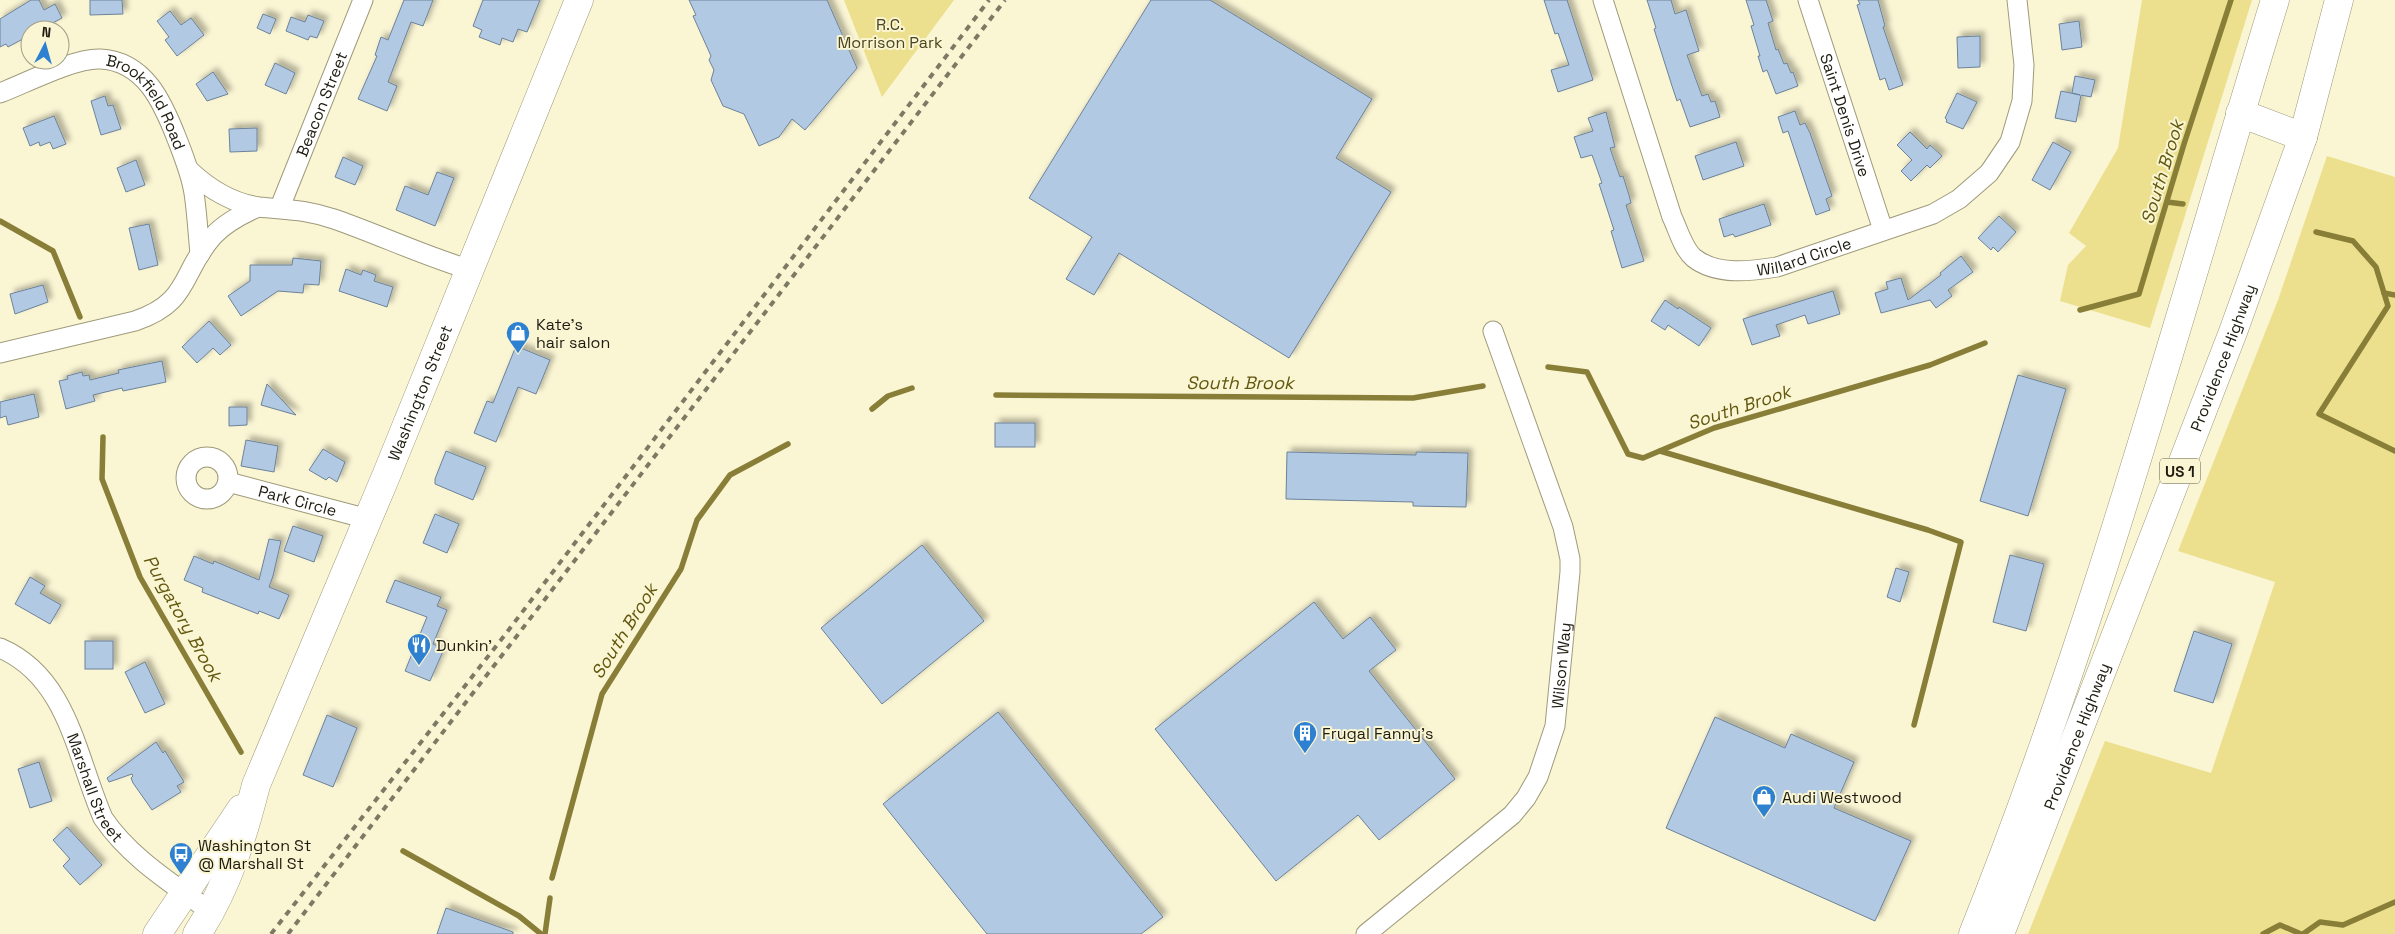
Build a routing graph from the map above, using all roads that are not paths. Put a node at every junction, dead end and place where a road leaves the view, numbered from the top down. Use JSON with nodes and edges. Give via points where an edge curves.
{"nodes":[{"id":1,"x":363,"y":0,"type":"edge"},
{"id":2,"x":579,"y":0,"type":"edge"},
{"id":3,"x":1604,"y":0,"type":"edge"},
{"id":4,"x":1808,"y":0,"type":"edge"},
{"id":5,"x":2017,"y":0,"type":"edge"},
{"id":6,"x":2275,"y":0,"type":"edge"},
{"id":7,"x":2339,"y":0,"type":"edge"},
{"id":8,"x":0,"y":93,"type":"edge"},
{"id":9,"x":2240,"y":113,"type":"junction"},
{"id":10,"x":2302,"y":137,"type":"junction"},
{"id":11,"x":189,"y":170,"type":"junction"},
{"id":12,"x":258,"y":207,"type":"junction"},
{"id":13,"x":280,"y":207,"type":"junction"},
{"id":14,"x":1883,"y":230,"type":"junction"},
{"id":15,"x":200,"y":254,"type":"junction"},
{"id":16,"x":470,"y":270,"type":"junction"},
{"id":17,"x":1493,"y":331,"type":"dead end"},
{"id":18,"x":0,"y":354,"type":"edge"},
{"id":19,"x":228,"y":482,"type":"dead end"},
{"id":20,"x":368,"y":518,"type":"junction"},
{"id":21,"x":0,"y":648,"type":"edge"},
{"id":22,"x":256,"y":784,"type":"junction"},
{"id":23,"x":186,"y":894,"type":"junction"},
{"id":24,"x":204,"y":927,"type":"edge"},
{"id":25,"x":157,"y":934,"type":"edge"},
{"id":26,"x":1366,"y":934,"type":"edge"},
{"id":27,"x":1973,"y":934,"type":"edge"},
{"id":28,"x":2000,"y":934,"type":"edge"}],
"edges":[{"from":1,"to":13,"type":"street","name":"Beacon Street"},
{"from":2,"to":16,"type":"main road","name":"Washington Street"},
{"from":3,"to":14,"type":"street","name":"Willard Circle","via":[[1672,217],[1694,258],[1735,271],[1757,270],[1777,267]]},
{"from":4,"to":14,"type":"street","name":"Saint Denis Drive"},
{"from":5,"to":14,"type":"street","name":"Willard Circle","via":[[2024,65],[2022,101],[2010,142],[1988,173],[1959,199],[1933,214]]},
{"from":6,"to":9,"type":"main road","name":"Providence Highway","number":"US 1"},
{"from":7,"to":10,"type":"main road","name":"Providence Highway","number":"US 1"},
{"from":8,"to":11,"type":"street","name":"Brookfield Road","via":[[77,63],[99,59],[128,67],[156,94]]},
{"from":9,"to":10,"type":"main road"},
{"from":9,"to":27,"type":"main road","name":"Providence Highway","number":"US 1","via":[[2100,582],[2037,766]]},
{"from":10,"to":28,"type":"main road","name":"Providence Highway","number":"US 1","via":[[2230,342]]},
{"from":11,"to":12,"type":"street","name":"Brookfield Road","via":[[219,194]]},
{"from":11,"to":15,"type":"street","name":"Brookfield Road"},
{"from":12,"to":13,"type":"street","name":"Brookfield Road"},
{"from":12,"to":15,"type":"street","name":"Brookfield Road","via":[[226,224]]},
{"from":13,"to":16,"type":"street","name":"Brookfield Road","via":[[333,219]]},
{"from":15,"to":18,"type":"street","name":"Brookfield Road","via":[[181,290],[155,314]]},
{"from":16,"to":20,"type":"main road","name":"Washington Street"},
{"from":17,"to":26,"type":"street","name":"Wilson Way","via":[[1563,527],[1570,560],[1555,726],[1538,777],[1512,815]]},
{"from":19,"to":20,"type":"street","name":"Park Circle"},
{"from":20,"to":22,"type":"main road","name":"Washington Street"},
{"from":21,"to":23,"type":"street","name":"Marshall Street","via":[[35,669],[47,682],[63,712],[97,803],[113,832],[144,862]]},
{"from":22,"to":23,"type":"main road","name":"Washington Street"},
{"from":22,"to":24,"type":"main road","name":"Washington Street","via":[[244,833]]},
{"from":23,"to":24,"type":"street","name":"Marshall Street"},
{"from":23,"to":25,"type":"main road","name":"Washington Street"}]}
